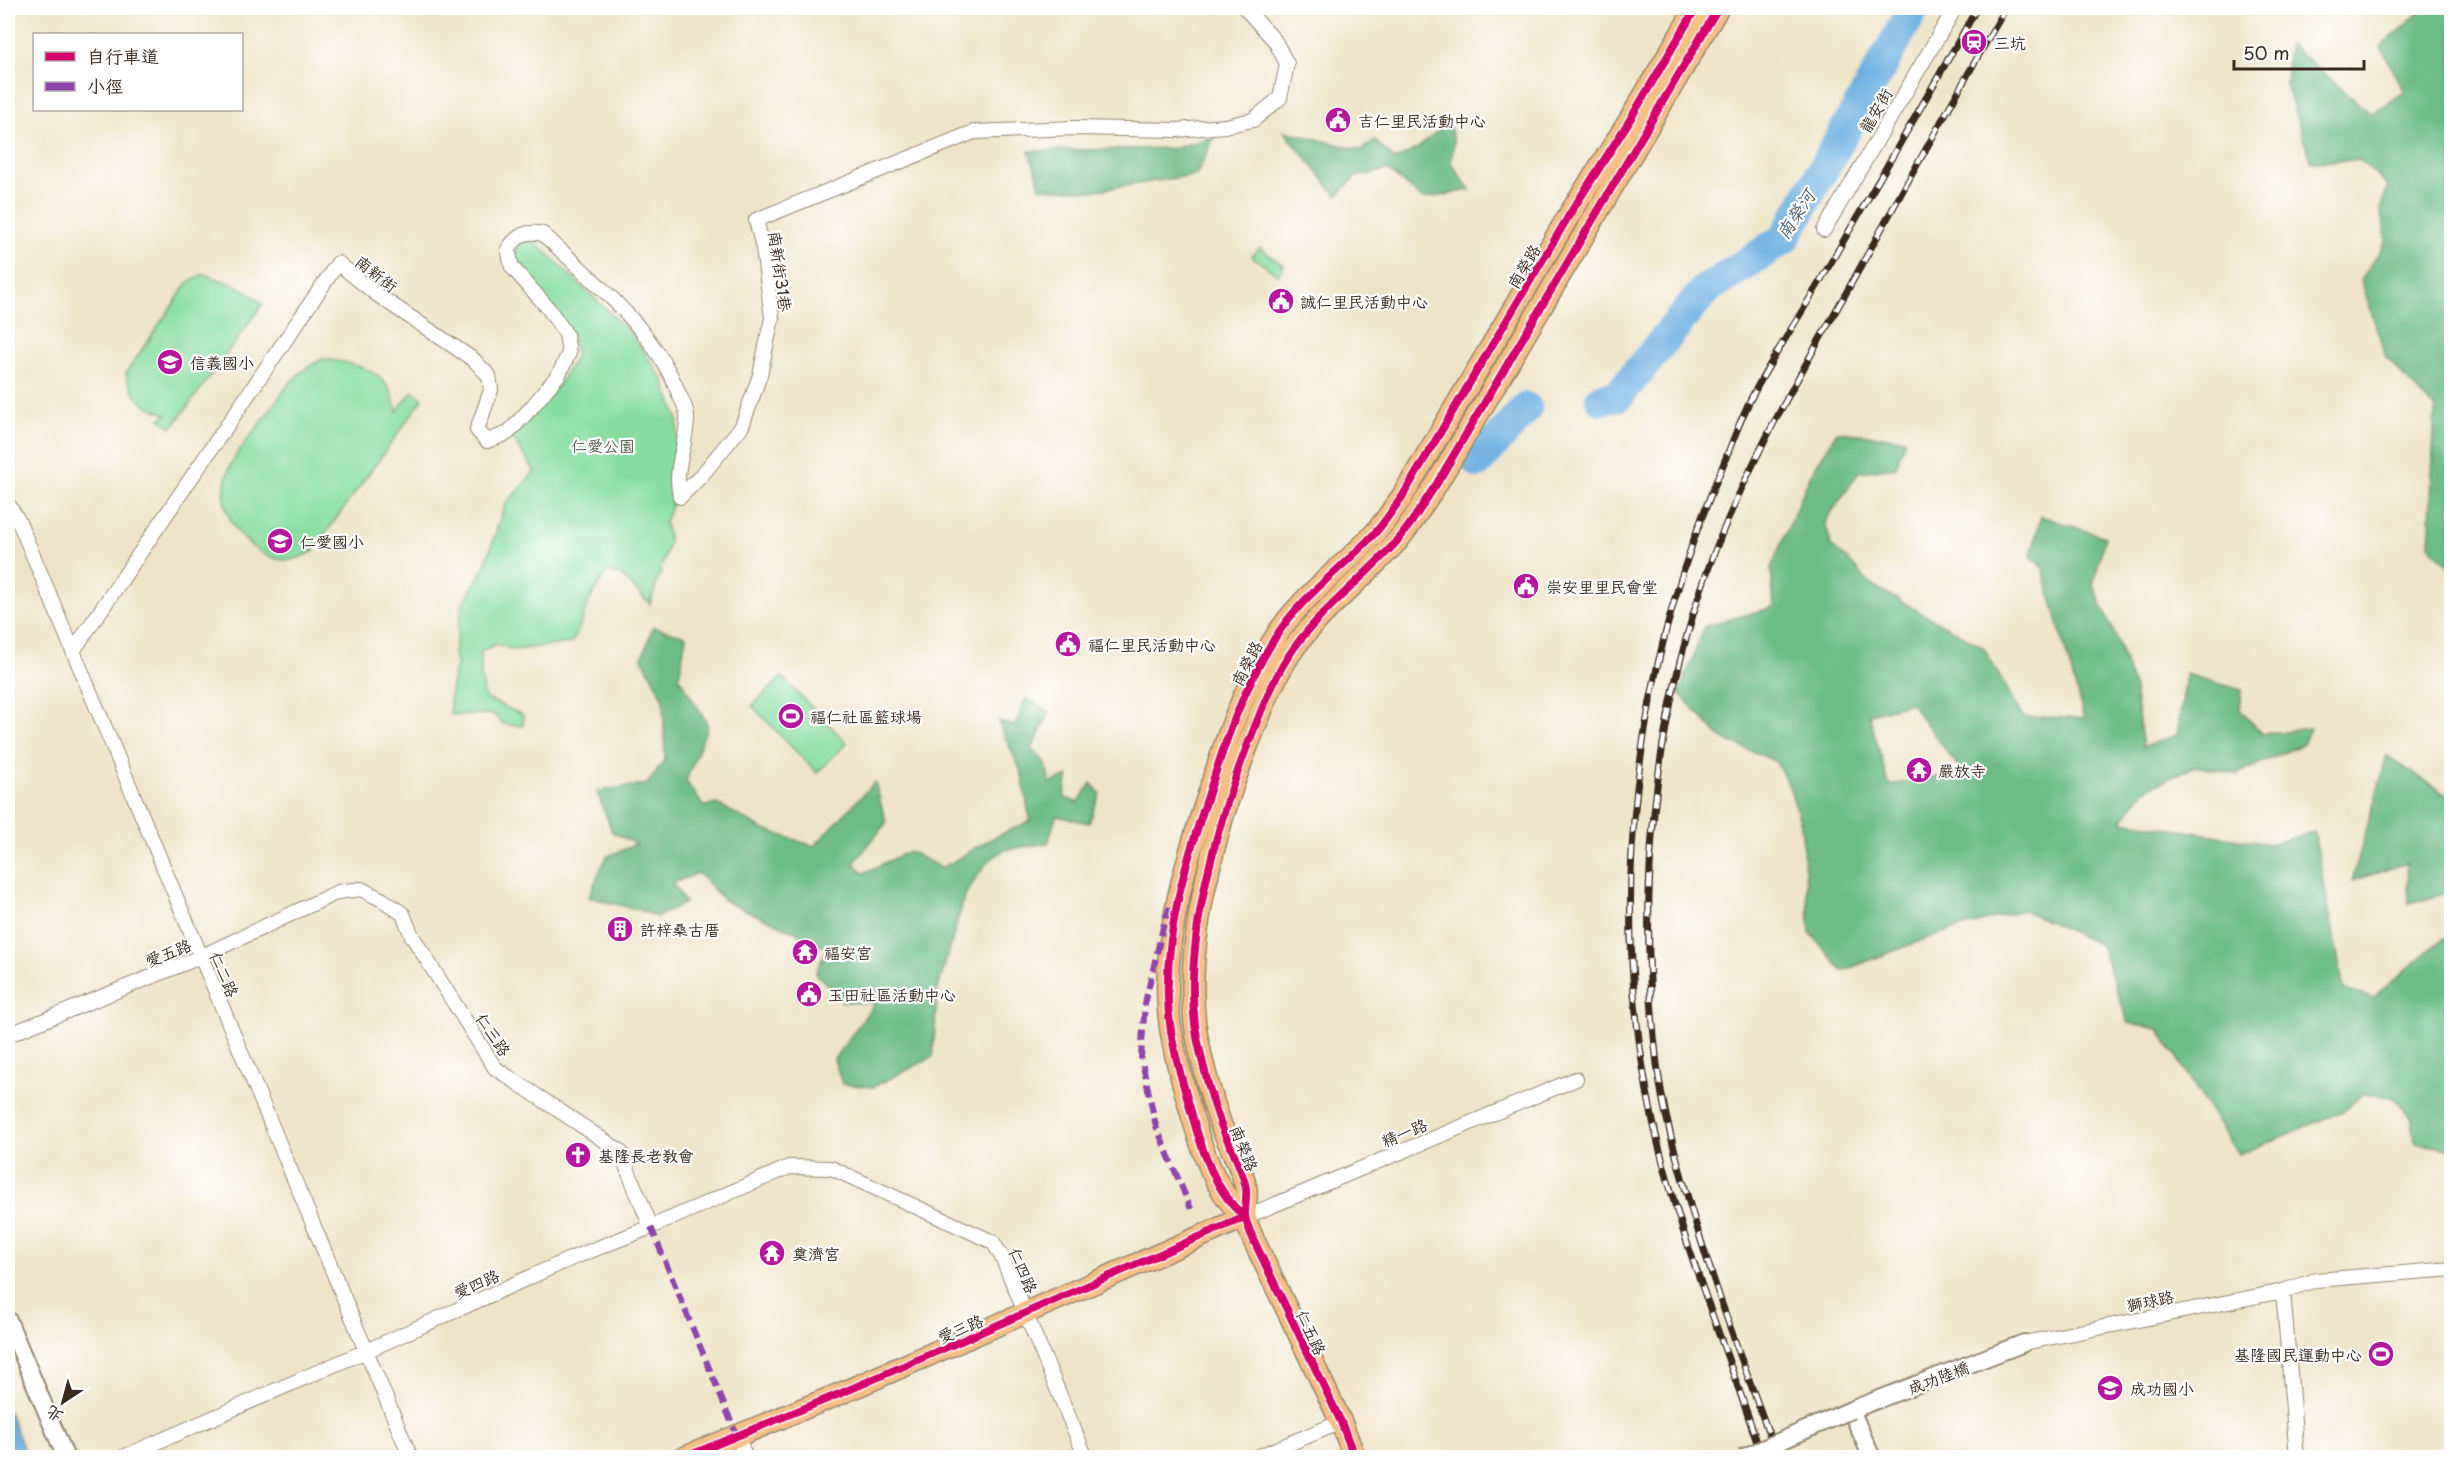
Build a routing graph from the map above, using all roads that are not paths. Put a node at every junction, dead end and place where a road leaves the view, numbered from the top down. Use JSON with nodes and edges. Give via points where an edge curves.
{"nodes":[{"id":1,"x":1245,"y":8,"type":"edge"},
{"id":2,"x":1696,"y":8,"type":"edge"},
{"id":3,"x":1718,"y":8,"type":"edge"},
{"id":4,"x":1955,"y":8,"type":"edge"},
{"id":5,"x":1824,"y":230,"type":"dead end"},
{"id":6,"x":508,"y":249,"type":"joint"},
{"id":7,"x":8,"y":504,"type":"edge"},
{"id":8,"x":73,"y":651,"type":"junction"},
{"id":9,"x":338,"y":892,"type":"joint"},
{"id":10,"x":200,"y":957,"type":"junction"},
{"id":11,"x":8,"y":1035,"type":"edge"},
{"id":12,"x":1576,"y":1078,"type":"dead end"},
{"id":13,"x":849,"y":1176,"type":"joint"},
{"id":14,"x":1245,"y":1217,"type":"junction"},
{"id":15,"x":651,"y":1227,"type":"junction"},
{"id":16,"x":2451,"y":1269,"type":"edge"},
{"id":17,"x":2283,"y":1291,"type":"junction"},
{"id":18,"x":1024,"y":1314,"type":"junction"},
{"id":19,"x":8,"y":1320,"type":"edge"},
{"id":20,"x":2024,"y":1343,"type":"joint"},
{"id":21,"x":366,"y":1351,"type":"junction"},
{"id":22,"x":1851,"y":1410,"type":"junction"},
{"id":23,"x":1341,"y":1422,"type":"junction"},
{"id":24,"x":737,"y":1436,"type":"junction"},
{"id":25,"x":66,"y":1458,"type":"edge"},
{"id":26,"x":121,"y":1458,"type":"edge"},
{"id":27,"x":411,"y":1458,"type":"edge"},
{"id":28,"x":683,"y":1458,"type":"edge"},
{"id":29,"x":746,"y":1458,"type":"edge"},
{"id":30,"x":1086,"y":1458,"type":"edge"},
{"id":31,"x":1255,"y":1458,"type":"edge"},
{"id":32,"x":1355,"y":1458,"type":"edge"},
{"id":33,"x":1742,"y":1458,"type":"edge"},
{"id":34,"x":1872,"y":1458,"type":"edge"},
{"id":35,"x":2297,"y":1458,"type":"edge"}],
"edges":[{"from":1,"to":6,"type":"street","name":"南新街31巷","via":[[1275,41],[1287,64],[1280,98],[1253,120],[1177,130],[1075,128],[974,132],[756,220],[772,318],[760,375],[742,426],[680,497],[677,466],[687,413],[671,372],[639,326],[543,234],[530,231]]},
{"from":2,"to":14,"type":"main road","name":"南榮路","via":[[1402,497],[1376,532],[1290,617],[1275,637],[1251,680],[1226,742],[1188,860],[1170,945],[1168,1000],[1181,1077],[1197,1136],[1224,1196]]},
{"from":3,"to":14,"type":"main road","name":"南榮路","via":[[1436,485],[1398,540],[1294,647],[1275,677],[1240,762],[1206,889],[1195,952],[1192,1000],[1207,1081],[1246,1187]]},
{"from":4,"to":5,"type":"street","name":"龍安街"},
{"from":6,"to":8,"type":"street","name":"南新街","via":[[512,267],[566,334],[569,353],[559,374],[507,433],[487,441],[477,430],[491,390],[489,376],[474,360],[376,294],[338,263]]},
{"from":7,"to":8,"type":"street","name":"仁二路"},
{"from":8,"to":10,"type":"street","name":"仁二路"},
{"from":9,"to":10,"type":"street","name":"愛五路"},
{"from":9,"to":15,"type":"street","name":"仁三路","via":[[361,889],[403,914],[412,936],[495,1068],[620,1151]]},
{"from":10,"to":11,"type":"street","name":"愛五路"},
{"from":10,"to":21,"type":"street","name":"仁二路"},
{"from":12,"to":14,"type":"street","name":"精一路"},
{"from":13,"to":15,"type":"street","name":"愛四路","via":[[831,1168],[789,1167]]},
{"from":13,"to":18,"type":"street","name":"仁四路","via":[[993,1242]]},
{"from":14,"to":18,"type":"main road","name":"愛三路"},
{"from":14,"to":23,"type":"main road","name":"仁五路"},
{"from":15,"to":21,"type":"street","name":"愛四路"},
{"from":16,"to":17,"type":"street","name":"獅球路","via":[[2316,1280]]},
{"from":17,"to":20,"type":"street","name":"獅球路"},
{"from":17,"to":35,"type":"street"},
{"from":18,"to":24,"type":"main road","name":"愛三路"},
{"from":18,"to":30,"type":"street","name":"仁四路"},
{"from":19,"to":25,"type":"street"},
{"from":20,"to":22,"type":"street","name":"成功陸橋"},
{"from":21,"to":26,"type":"street","name":"愛四路"},
{"from":21,"to":27,"type":"street","name":"仁二路"},
{"from":22,"to":33,"type":"street","name":"成功陸橋","bridge":true},
{"from":22,"to":34,"type":"street"},
{"from":23,"to":31,"type":"street"},
{"from":23,"to":32,"type":"main road","name":"仁五路"},
{"from":24,"to":28,"type":"main road","name":"愛三路"},
{"from":24,"to":29,"type":"street"}]}
